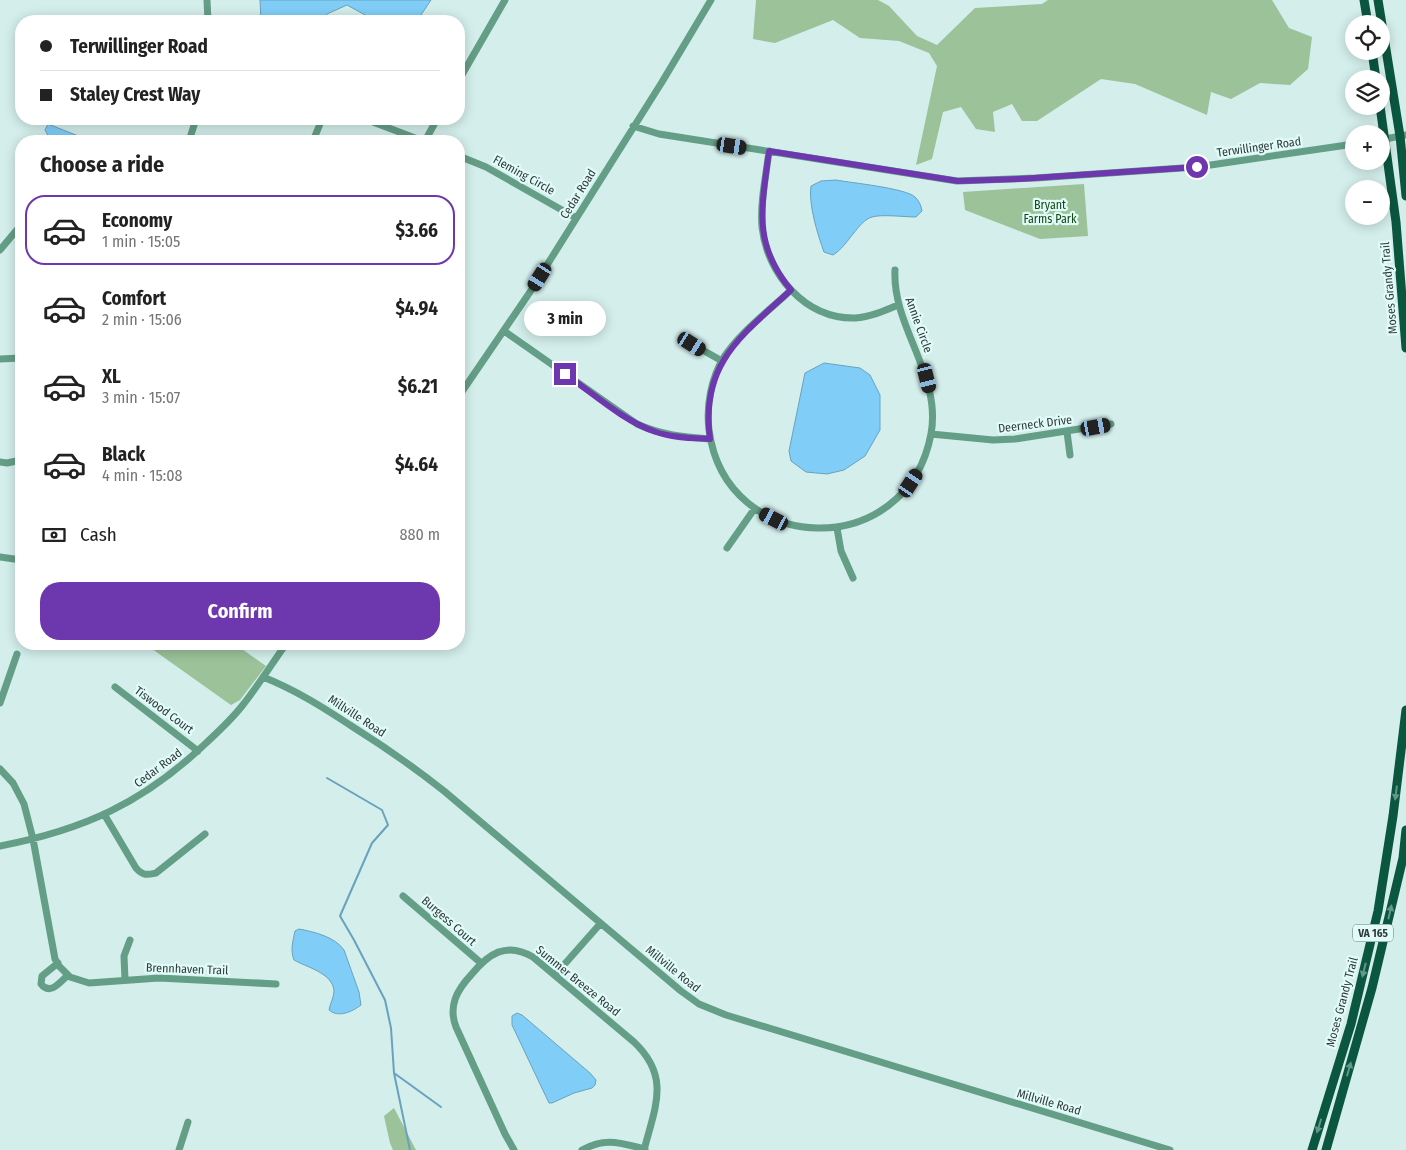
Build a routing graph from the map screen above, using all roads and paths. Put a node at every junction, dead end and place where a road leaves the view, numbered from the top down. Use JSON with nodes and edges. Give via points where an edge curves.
{"nodes":[{"id":1,"x":207,"y":0,"type":"edge"},
{"id":2,"x":505,"y":0,"type":"edge"},
{"id":3,"x":711,"y":0,"type":"edge"},
{"id":4,"x":1364,"y":0,"type":"edge"},
{"id":5,"x":1378,"y":0,"type":"edge"},
{"id":6,"x":208,"y":15,"type":"edge"},
{"id":7,"x":1366,"y":15,"type":"edge"},
{"id":8,"x":465,"y":70,"type":"edge"},
{"id":9,"x":381,"y":125,"type":"edge"},
{"id":10,"x":633,"y":126,"type":"junction"},
{"id":11,"x":408,"y":135,"type":"edge"},
{"id":12,"x":1403,"y":136,"type":"edge"},
{"id":13,"x":1390,"y":137,"type":"edge"},
{"id":14,"x":1345,"y":145,"type":"edge"},
{"id":15,"x":769,"y":151,"type":"junction"},
{"id":16,"x":465,"y":158,"type":"edge"},
{"id":17,"x":1389,"y":170,"type":"edge"},
{"id":18,"x":1406,"y":196,"type":"edge"},
{"id":19,"x":576,"y":218,"type":"junction"},
{"id":20,"x":15,"y":232,"type":"edge"},
{"id":21,"x":0,"y":250,"type":"edge"},
{"id":22,"x":895,"y":270,"type":"dead end"},
{"id":23,"x":791,"y":290,"type":"junction"},
{"id":24,"x":898,"y":305,"type":"junction"},
{"id":25,"x":504,"y":331,"type":"junction"},
{"id":26,"x":692,"y":344,"type":"dead end"},
{"id":27,"x":1406,"y":348,"type":"edge"},
{"id":28,"x":15,"y":358,"type":"edge"},
{"id":29,"x":0,"y":359,"type":"edge"},
{"id":30,"x":722,"y":362,"type":"junction"},
{"id":31,"x":465,"y":387,"type":"edge"},
{"id":32,"x":1111,"y":424,"type":"dead end"},
{"id":33,"x":1067,"y":432,"type":"junction"},
{"id":34,"x":931,"y":434,"type":"junction"},
{"id":35,"x":710,"y":439,"type":"junction"},
{"id":36,"x":1070,"y":455,"type":"dead end"},
{"id":37,"x":15,"y":461,"type":"edge"},
{"id":38,"x":0,"y":462,"type":"edge"},
{"id":39,"x":755,"y":508,"type":"junction"},
{"id":40,"x":837,"y":528,"type":"junction"},
{"id":41,"x":727,"y":548,"type":"dead end"},
{"id":42,"x":0,"y":557,"type":"edge"},
{"id":43,"x":15,"y":559,"type":"edge"},
{"id":44,"x":853,"y":578,"type":"dead end"},
{"id":45,"x":282,"y":650,"type":"edge"},
{"id":46,"x":17,"y":654,"type":"dead end"},
{"id":47,"x":263,"y":677,"type":"junction"},
{"id":48,"x":115,"y":687,"type":"dead end"},
{"id":49,"x":0,"y":703,"type":"edge"},
{"id":50,"x":1406,"y":710,"type":"edge"},
{"id":51,"x":198,"y":751,"type":"junction"},
{"id":52,"x":0,"y":769,"type":"edge"},
{"id":53,"x":104,"y":814,"type":"junction"},
{"id":54,"x":1406,"y":830,"type":"edge"},
{"id":55,"x":206,"y":834,"type":"dead end"},
{"id":56,"x":33,"y":839,"type":"junction"},
{"id":57,"x":0,"y":846,"type":"edge"},
{"id":58,"x":403,"y":896,"type":"dead end"},
{"id":59,"x":600,"y":924,"type":"junction"},
{"id":60,"x":130,"y":940,"type":"dead end"},
{"id":61,"x":58,"y":963,"type":"junction"},
{"id":62,"x":481,"y":963,"type":"junction"},
{"id":63,"x":68,"y":975,"type":"junction"},
{"id":64,"x":555,"y":975,"type":"junction"},
{"id":65,"x":126,"y":980,"type":"junction"},
{"id":66,"x":276,"y":984,"type":"dead end"},
{"id":67,"x":188,"y":1122,"type":"dead end"},
{"id":68,"x":645,"y":1149,"type":"edge"},
{"id":69,"x":179,"y":1150,"type":"edge"},
{"id":70,"x":514,"y":1150,"type":"edge"},
{"id":71,"x":582,"y":1150,"type":"edge"},
{"id":72,"x":1170,"y":1150,"type":"edge"},
{"id":73,"x":1312,"y":1150,"type":"edge"},
{"id":74,"x":1326,"y":1150,"type":"edge"}],
"edges":[{"from":1,"to":6,"type":"street"},
{"from":2,"to":8,"type":"street"},
{"from":3,"to":10,"type":"street","name":"Cedar Road"},
{"from":4,"to":7,"type":"main road"},
{"from":5,"to":12,"type":"main road"},
{"from":9,"to":11,"type":"street"},
{"from":10,"to":15,"type":"street","name":"Terwillinger Road","via":[[659,134]]},
{"from":10,"to":19,"type":"street","name":"Cedar Road"},
{"from":12,"to":13,"type":"street"},
{"from":12,"to":18,"type":"main road"},
{"from":14,"to":15,"type":"street","name":"Terwillinger Road","via":[[1197,167],[985,181],[958,181]]},
{"from":15,"to":23,"type":"street","via":[[762,210],[763,234],[772,261]]},
{"from":16,"to":19,"type":"street","name":"Fleming Circle"},
{"from":17,"to":27,"type":"main road","name":"Moses Grandy Trail"},
{"from":19,"to":25,"type":"street","name":"Cedar Road"},
{"from":20,"to":21,"type":"street"},
{"from":22,"to":24,"type":"street","name":"Annie Circle"},
{"from":23,"to":24,"type":"street","via":[[813,308],[844,318],[874,314]]},
{"from":23,"to":30,"type":"street","name":"Annie Circle","via":[[746,333]]},
{"from":24,"to":34,"type":"street","name":"Annie Circle","via":[[928,385],[932,405]]},
{"from":25,"to":31,"type":"street","name":"Cedar Road"},
{"from":25,"to":35,"type":"street","via":[[637,424],[658,433]]},
{"from":26,"to":30,"type":"street"},
{"from":28,"to":29,"type":"street"},
{"from":30,"to":35,"type":"street","name":"Annie Circle","via":[[709,400]]},
{"from":32,"to":33,"type":"street","name":"Deerneck Drive"},
{"from":33,"to":34,"type":"street","name":"Deerneck Drive","via":[[992,440]]},
{"from":33,"to":36,"type":"street"},
{"from":34,"to":40,"type":"street","name":"Annie Circle","via":[[927,453],[901,494],[868,518]]},
{"from":35,"to":39,"type":"street","name":"Annie Circle","via":[[730,484]]},
{"from":37,"to":38,"type":"street"},
{"from":39,"to":40,"type":"street","name":"Annie Circle","via":[[784,522],[809,528]]},
{"from":39,"to":41,"type":"street"},
{"from":40,"to":44,"type":"street","via":[[841,551]]},
{"from":42,"to":43,"type":"street"},
{"from":45,"to":47,"type":"street","name":"Cedar Road"},
{"from":46,"to":49,"type":"street"},
{"from":47,"to":51,"type":"street","name":"Cedar Road","via":[[241,708]]},
{"from":47,"to":59,"type":"street","name":"Millville Road","via":[[309,698],[412,766]]},
{"from":48,"to":51,"type":"street","name":"Tiswood Court"},
{"from":50,"to":73,"type":"main road","name":"Moses Grandy Trail","number":"VA 165","one_way":true,"via":[[1378,911],[1351,1024]]},
{"from":51,"to":53,"type":"street","name":"Cedar Road","via":[[143,794]]},
{"from":52,"to":56,"type":"street","via":[[19,793]]},
{"from":53,"to":55,"type":"street","via":[[141,874],[156,873]]},
{"from":53,"to":56,"type":"street","name":"Cedar Road"},
{"from":74,"to":54,"type":"main road","name":"Moses Grandy Trail","number":"VA 165","one_way":true,"via":[[1372,988],[1403,858]]},
{"from":56,"to":57,"type":"street","name":"Cedar Road"},
{"from":56,"to":61,"type":"street"},
{"from":58,"to":62,"type":"street","name":"Burgess Court"},
{"from":59,"to":64,"type":"street"},
{"from":59,"to":72,"type":"street","name":"Millville Road","via":[[680,991],[706,1007]]},
{"from":60,"to":65,"type":"street","via":[[124,956]]},
{"from":61,"to":63,"type":"street"},
{"from":61,"to":63,"type":"street","via":[[42,976],[44,989],[53,988]]},
{"from":62,"to":64,"type":"street","name":"Summer Breeze Road","via":[[499,952],[518,950],[533,957]]},
{"from":62,"to":70,"type":"street","name":"Summer Breeze Road","via":[[457,992],[453,1020]]},
{"from":63,"to":65,"type":"street","name":"Brennhaven Trail","via":[[90,983]]},
{"from":64,"to":68,"type":"street","name":"Summer Breeze Road","via":[[649,1058],[658,1092]]},
{"from":65,"to":66,"type":"street","name":"Brennhaven Trail","via":[[159,978]]},
{"from":67,"to":69,"type":"street"},
{"from":68,"to":71,"type":"street","name":"Summer Breeze Road","via":[[611,1141]]}]}
